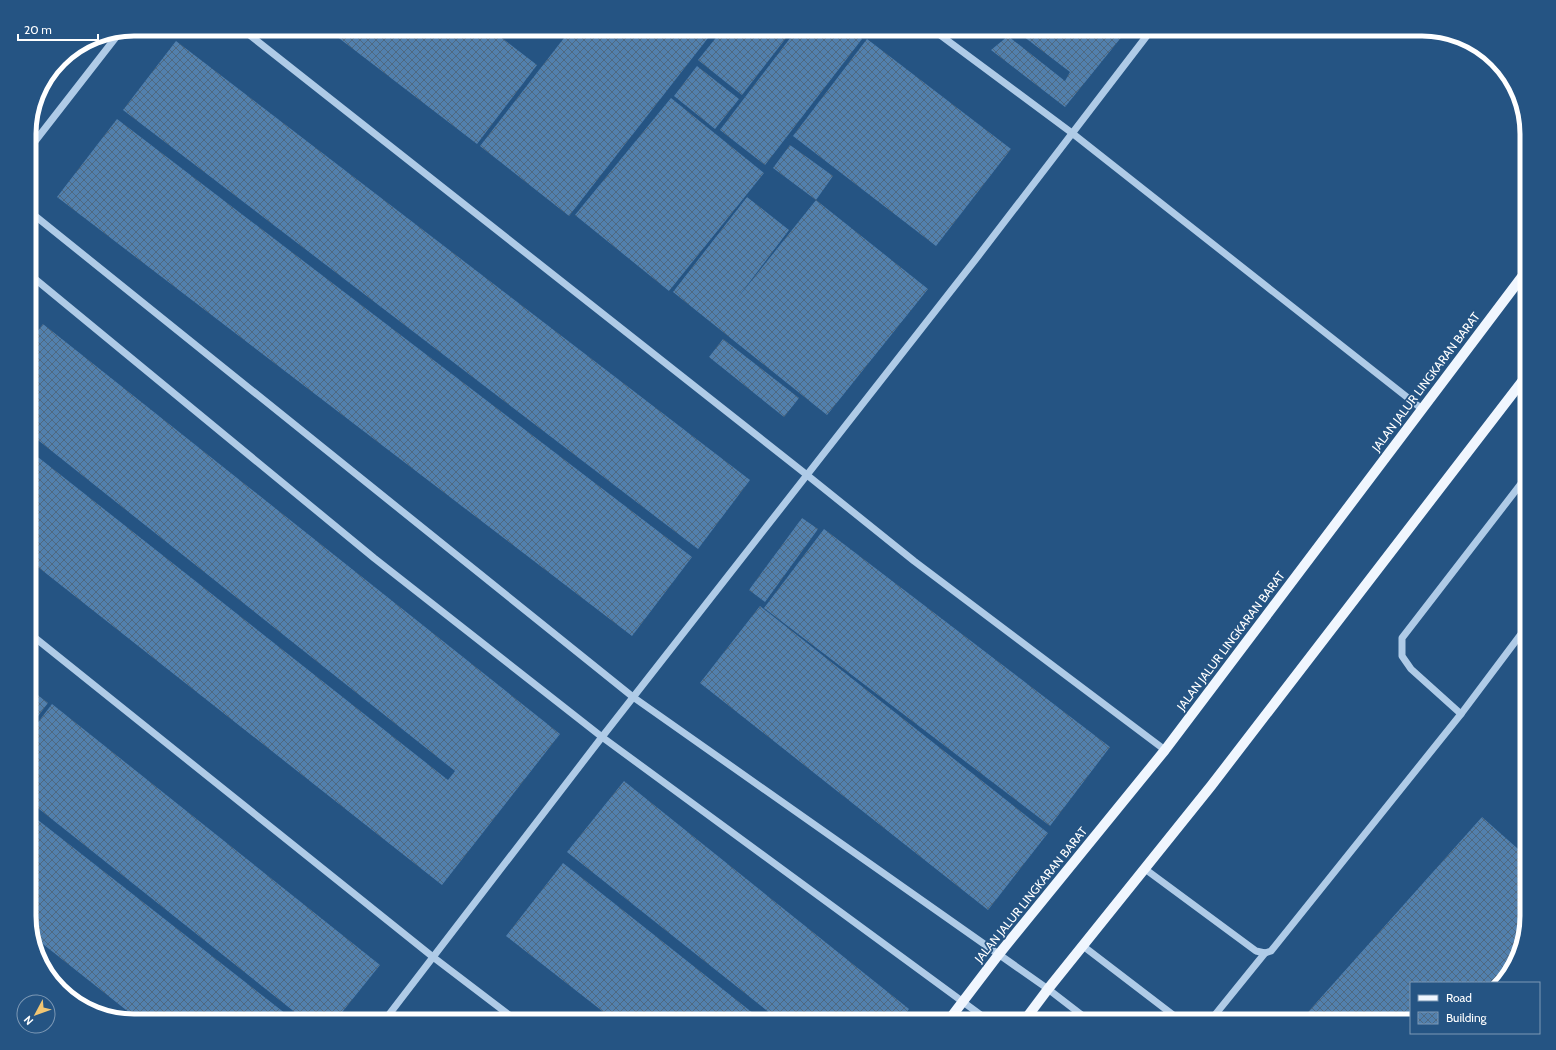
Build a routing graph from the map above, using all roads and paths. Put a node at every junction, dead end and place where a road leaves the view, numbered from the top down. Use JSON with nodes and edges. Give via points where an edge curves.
{"nodes":[{"id":1,"x":251,"y":36,"type":"edge"},
{"id":2,"x":941,"y":36,"type":"edge"},
{"id":3,"x":1147,"y":36,"type":"edge"},
{"id":4,"x":115,"y":38,"type":"edge"},
{"id":5,"x":1072,"y":133,"type":"junction"},
{"id":6,"x":36,"y":140,"type":"edge"},
{"id":7,"x":36,"y":217,"type":"edge"},
{"id":8,"x":1520,"y":279,"type":"edge"},
{"id":9,"x":36,"y":280,"type":"edge"},
{"id":10,"x":1520,"y":385,"type":"edge"},
{"id":11,"x":1422,"y":409,"type":"junction"},
{"id":12,"x":807,"y":474,"type":"junction"},
{"id":13,"x":1520,"y":485,"type":"edge"},
{"id":14,"x":1520,"y":635,"type":"edge"},
{"id":15,"x":36,"y":639,"type":"edge"},
{"id":16,"x":633,"y":697,"type":"junction"},
{"id":17,"x":1461,"y":714,"type":"junction"},
{"id":18,"x":602,"y":737,"type":"junction"},
{"id":19,"x":1165,"y":750,"type":"junction"},
{"id":20,"x":1145,"y":869,"type":"junction"},
{"id":21,"x":1083,"y":946,"type":"junction"},
{"id":22,"x":1265,"y":953,"type":"junction"},
{"id":23,"x":999,"y":954,"type":"junction"},
{"id":24,"x":433,"y":957,"type":"junction"},
{"id":25,"x":1048,"y":988,"type":"junction"},
{"id":26,"x":963,"y":1002,"type":"junction"},
{"id":27,"x":389,"y":1014,"type":"edge"},
{"id":28,"x":508,"y":1014,"type":"edge"},
{"id":29,"x":954,"y":1014,"type":"edge"},
{"id":30,"x":979,"y":1014,"type":"edge"},
{"id":31,"x":1029,"y":1014,"type":"edge"},
{"id":32,"x":1080,"y":1014,"type":"edge"},
{"id":33,"x":1172,"y":1014,"type":"edge"},
{"id":34,"x":1216,"y":1014,"type":"edge"}],
"edges":[{"from":1,"to":12,"type":"street"},
{"from":2,"to":5,"type":"street"},
{"from":3,"to":5,"type":"street"},
{"from":4,"to":6,"type":"street"},
{"from":5,"to":11,"type":"street"},
{"from":5,"to":12,"type":"street"},
{"from":7,"to":16,"type":"street"},
{"from":8,"to":11,"type":"main road","name":"JALAN JALUR LINGKARAN BARAT"},
{"from":9,"to":18,"type":"street","via":[[374,558]]},
{"from":10,"to":20,"type":"main road"},
{"from":11,"to":19,"type":"main road","name":"JALAN JALUR LINGKARAN BARAT"},
{"from":12,"to":16,"type":"street"},
{"from":12,"to":19,"type":"street","via":[[914,561]]},
{"from":13,"to":17,"type":"street","via":[[1402,638],[1402,656],[1411,669]]},
{"from":14,"to":17,"type":"street"},
{"from":15,"to":24,"type":"street"},
{"from":16,"to":18,"type":"street"},
{"from":16,"to":23,"type":"street"},
{"from":17,"to":22,"type":"street","via":[[1271,951]]},
{"from":18,"to":24,"type":"street"},
{"from":18,"to":26,"type":"street"},
{"from":19,"to":23,"type":"main road","name":"JALAN JALUR LINGKARAN BARAT"},
{"from":20,"to":21,"type":"main road"},
{"from":20,"to":22,"type":"street","via":[[1256,951]]},
{"from":21,"to":25,"type":"main road"},
{"from":21,"to":33,"type":"street"},
{"from":22,"to":34,"type":"street"},
{"from":23,"to":25,"type":"street"},
{"from":23,"to":26,"type":"main road","name":"JALAN JALUR LINGKARAN BARAT"},
{"from":24,"to":27,"type":"street"},
{"from":24,"to":28,"type":"street"},
{"from":25,"to":31,"type":"main road"},
{"from":25,"to":32,"type":"street"},
{"from":26,"to":29,"type":"main road","name":"JALAN JALUR LINGKARAN BARAT"},
{"from":26,"to":30,"type":"street"}]}
